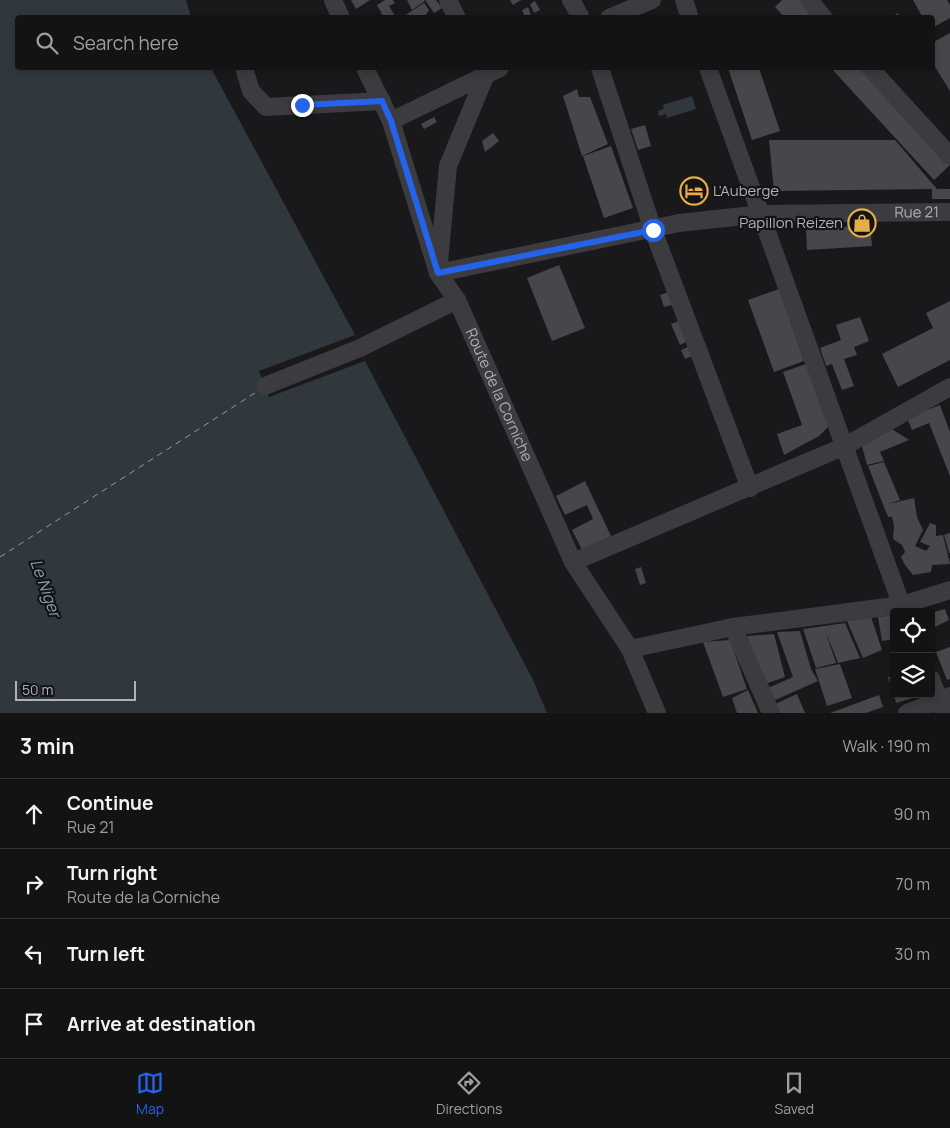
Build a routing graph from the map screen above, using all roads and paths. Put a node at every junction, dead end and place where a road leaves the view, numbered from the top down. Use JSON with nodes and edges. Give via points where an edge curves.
{"nodes":[{"id":1,"x":333,"y":0,"type":"edge"},
{"id":2,"x":448,"y":0,"type":"edge"},
{"id":3,"x":571,"y":0,"type":"edge"},
{"id":4,"x":652,"y":0,"type":"edge"},
{"id":5,"x":684,"y":0,"type":"edge"},
{"id":6,"x":809,"y":0,"type":"edge"},
{"id":7,"x":340,"y":15,"type":"edge"},
{"id":8,"x":456,"y":15,"type":"edge"},
{"id":9,"x":579,"y":15,"type":"edge"},
{"id":10,"x":616,"y":15,"type":"edge"},
{"id":11,"x":689,"y":15,"type":"edge"},
{"id":12,"x":822,"y":15,"type":"edge"},
{"id":13,"x":245,"y":70,"type":"edge"},
{"id":14,"x":366,"y":70,"type":"edge"},
{"id":15,"x":490,"y":70,"type":"edge"},
{"id":16,"x":601,"y":70,"type":"edge"},
{"id":17,"x":709,"y":70,"type":"edge"},
{"id":18,"x":872,"y":70,"type":"edge"},
{"id":19,"x":382,"y":101,"type":"junction"},
{"id":20,"x":391,"y":121,"type":"junction"},
{"id":21,"x":950,"y":156,"type":"edge"},
{"id":22,"x":950,"y":212,"type":"edge"},
{"id":23,"x":762,"y":214,"type":"junction"},
{"id":24,"x":653,"y":230,"type":"junction"},
{"id":25,"x":438,"y":273,"type":"junction"},
{"id":26,"x":457,"y":300,"type":"junction"},
{"id":27,"x":265,"y":386,"type":"dead end"},
{"id":28,"x":950,"y":387,"type":"edge"},
{"id":29,"x":845,"y":446,"type":"junction"},
{"id":30,"x":750,"y":488,"type":"junction"},
{"id":31,"x":573,"y":562,"type":"junction"},
{"id":32,"x":950,"y":590,"type":"edge"},
{"id":33,"x":903,"y":608,"type":"edge"},
{"id":34,"x":890,"y":609,"type":"edge"},
{"id":35,"x":733,"y":627,"type":"junction"},
{"id":36,"x":630,"y":649,"type":"junction"},
{"id":37,"x":935,"y":686,"type":"edge"},
{"id":38,"x":944,"y":703,"type":"edge"},
{"id":39,"x":656,"y":713,"type":"edge"},
{"id":40,"x":771,"y":713,"type":"edge"},
{"id":41,"x":907,"y":713,"type":"edge"}],
"edges":[{"from":1,"to":7,"type":"street"},
{"from":2,"to":8,"type":"street"},
{"from":3,"to":9,"type":"street"},
{"from":4,"to":10,"type":"street"},
{"from":5,"to":11,"type":"street"},
{"from":6,"to":12,"type":"street"},
{"from":13,"to":19,"type":"street","via":[[252,91],[266,106]]},
{"from":14,"to":19,"type":"street","name":"Route de la Corniche"},
{"from":15,"to":20,"type":"street"},
{"from":15,"to":25,"type":"street","via":[[448,166]]},
{"from":16,"to":24,"type":"street"},
{"from":17,"to":23,"type":"street"},
{"from":18,"to":21,"type":"street"},
{"from":19,"to":20,"type":"street","name":"Route de la Corniche"},
{"from":20,"to":25,"type":"street","name":"Route de la Corniche"},
{"from":22,"to":23,"type":"street","name":"Rue 21"},
{"from":23,"to":24,"type":"street","name":"Rue 21","via":[[679,223]]},
{"from":23,"to":29,"type":"street"},
{"from":24,"to":25,"type":"street","name":"Rue 21"},
{"from":24,"to":30,"type":"street"},
{"from":25,"to":26,"type":"street","name":"Route de la Corniche"},
{"from":26,"to":27,"type":"street","via":[[360,348]]},
{"from":26,"to":31,"type":"street","name":"Route de la Corniche"},
{"from":28,"to":29,"type":"street"},
{"from":29,"to":30,"type":"street"},
{"from":29,"to":33,"type":"street"},
{"from":30,"to":31,"type":"street"},
{"from":31,"to":36,"type":"street","name":"Route de la Corniche"},
{"from":32,"to":33,"type":"street"},
{"from":34,"to":35,"type":"street"},
{"from":35,"to":36,"type":"street"},
{"from":35,"to":40,"type":"street"},
{"from":36,"to":39,"type":"street","name":"Route de la Corniche"},
{"from":37,"to":38,"type":"street"},
{"from":38,"to":41,"type":"street"}]}
